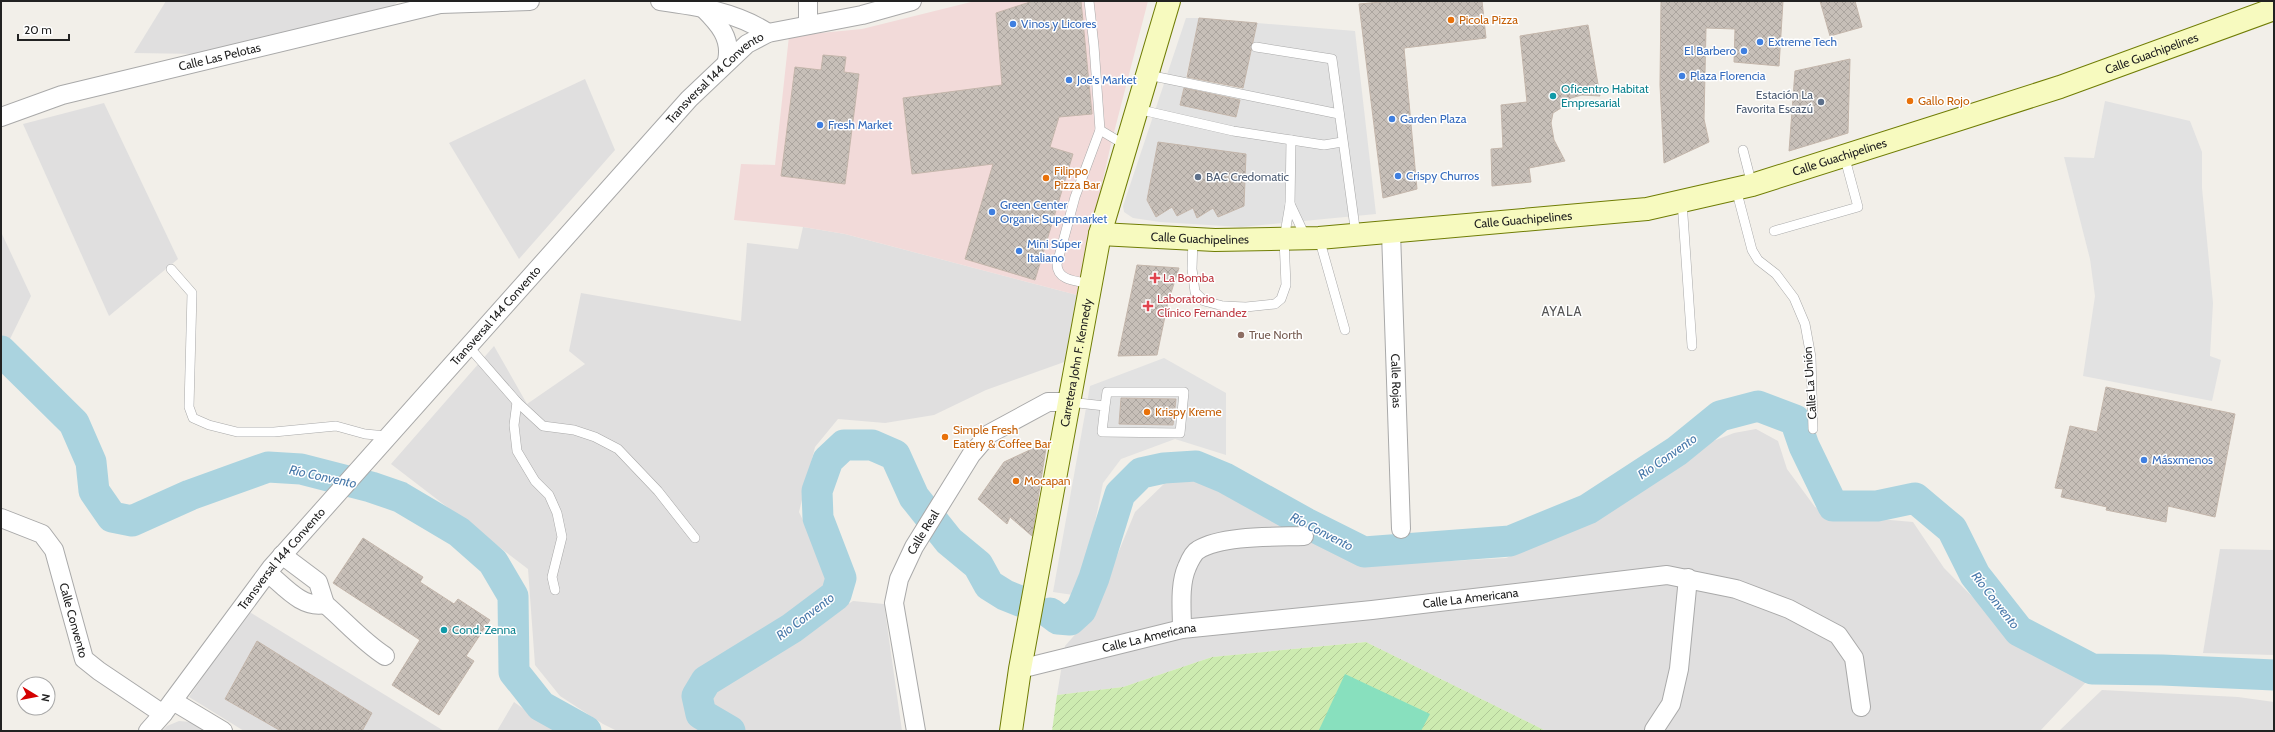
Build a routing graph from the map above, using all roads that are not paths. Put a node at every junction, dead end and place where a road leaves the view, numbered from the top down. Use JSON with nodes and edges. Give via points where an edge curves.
{"nodes":[{"id":1,"x":530,"y":1,"type":"edge"},
{"id":2,"x":660,"y":1,"type":"edge"},
{"id":3,"x":808,"y":1,"type":"edge"},
{"id":4,"x":912,"y":1,"type":"edge"},
{"id":5,"x":1089,"y":1,"type":"edge"},
{"id":6,"x":1169,"y":1,"type":"edge"},
{"id":7,"x":440,"y":2,"type":"edge"},
{"id":8,"x":703,"y":8,"type":"junction"},
{"id":9,"x":2274,"y":9,"type":"edge"},
{"id":10,"x":808,"y":25,"type":"junction"},
{"id":11,"x":768,"y":33,"type":"junction"},
{"id":12,"x":1256,"y":47,"type":"dead end"},
{"id":13,"x":727,"y":61,"type":"junction"},
{"id":14,"x":1148,"y":75,"type":"junction"},
{"id":15,"x":1137,"y":109,"type":"junction"},
{"id":16,"x":1339,"y":114,"type":"junction"},
{"id":17,"x":1,"y":117,"type":"edge"},
{"id":18,"x":1100,"y":130,"type":"junction"},
{"id":19,"x":1291,"y":140,"type":"junction"},
{"id":20,"x":1342,"y":142,"type":"junction"},
{"id":21,"x":1125,"y":145,"type":"junction"},
{"id":22,"x":1743,"y":150,"type":"dead end"},
{"id":23,"x":1844,"y":155,"type":"junction"},
{"id":24,"x":1744,"y":187,"type":"junction"},
{"id":25,"x":1682,"y":201,"type":"junction"},
{"id":26,"x":1290,"y":204,"type":"junction"},
{"id":27,"x":1774,"y":231,"type":"dead end"},
{"id":28,"x":1391,"y":232,"type":"junction"},
{"id":29,"x":1100,"y":234,"type":"junction"},
{"id":30,"x":1356,"y":235,"type":"junction"},
{"id":31,"x":1313,"y":238,"type":"junction"},
{"id":32,"x":1193,"y":239,"type":"junction"},
{"id":33,"x":1284,"y":239,"type":"junction"},
{"id":34,"x":171,"y":269,"type":"dead end"},
{"id":35,"x":1091,"y":284,"type":"junction"},
{"id":36,"x":1345,"y":330,"type":"dead end"},
{"id":37,"x":1692,"y":346,"type":"dead end"},
{"id":38,"x":469,"y":347,"type":"junction"},
{"id":39,"x":517,"y":402,"type":"junction"},
{"id":40,"x":1069,"y":402,"type":"junction"},
{"id":41,"x":1105,"y":406,"type":"junction"},
{"id":42,"x":1813,"y":429,"type":"dead end"},
{"id":43,"x":387,"y":436,"type":"junction"},
{"id":44,"x":1,"y":518,"type":"edge"},
{"id":45,"x":1401,"y":529,"type":"dead end"},
{"id":46,"x":1304,"y":536,"type":"dead end"},
{"id":47,"x":695,"y":538,"type":"dead end"},
{"id":48,"x":282,"y":555,"type":"junction"},
{"id":49,"x":268,"y":573,"type":"junction"},
{"id":50,"x":1688,"y":578,"type":"junction"},
{"id":51,"x":555,"y":590,"type":"dead end"},
{"id":52,"x":325,"y":604,"type":"junction"},
{"id":53,"x":1182,"y":629,"type":"junction"},
{"id":54,"x":385,"y":656,"type":"dead end"},
{"id":55,"x":1020,"y":669,"type":"junction"},
{"id":56,"x":168,"y":707,"type":"junction"},
{"id":57,"x":1861,"y":707,"type":"dead end"},
{"id":58,"x":1654,"y":730,"type":"dead end"},
{"id":59,"x":148,"y":731,"type":"edge"},
{"id":60,"x":223,"y":731,"type":"edge"},
{"id":61,"x":916,"y":731,"type":"edge"},
{"id":62,"x":1011,"y":731,"type":"edge"}],
"edges":[{"from":1,"to":7,"type":"street","name":"Calle Las Pelotas"},
{"from":2,"to":8,"type":"street"},
{"from":3,"to":10,"type":"street"},
{"from":4,"to":10,"type":"street","name":"Transversal 144 Convento","via":[[862,15]]},
{"from":5,"to":18,"type":"lane"},
{"from":6,"to":14,"type":"street","name":"Carretera John F. Kennedy"},
{"from":7,"to":17,"type":"street","name":"Calle Las Pelotas","via":[[62,95]]},
{"from":8,"to":11,"type":"street","via":[[754,23]]},
{"from":8,"to":13,"type":"street","via":[[726,37],[729,52]]},
{"from":9,"to":23,"type":"street","name":"Calle Guachipelines","via":[[2060,87]]},
{"from":10,"to":11,"type":"street","name":"Transversal 144 Convento"},
{"from":11,"to":13,"type":"street","name":"Transversal 144 Convento","via":[[747,44]]},
{"from":12,"to":16,"type":"lane","via":[[1332,59]]},
{"from":13,"to":38,"type":"street","name":"Transversal 144 Convento","via":[[688,99]]},
{"from":14,"to":15,"type":"street","name":"Carretera John F. Kennedy"},
{"from":14,"to":16,"type":"lane"},
{"from":15,"to":19,"type":"lane","via":[[1233,131]]},
{"from":15,"to":21,"type":"street","name":"Carretera John F. Kennedy"},
{"from":16,"to":20,"type":"lane"},
{"from":18,"to":21,"type":"lane"},
{"from":18,"to":35,"type":"lane","via":[[1075,196],[1057,264],[1060,275],[1069,280]]},
{"from":19,"to":20,"type":"lane","via":[[1324,145]]},
{"from":19,"to":26,"type":"lane"},
{"from":20,"to":30,"type":"lane"},
{"from":21,"to":29,"type":"street","name":"Carretera John F. Kennedy"},
{"from":22,"to":24,"type":"lane","name":"Calle La Unión"},
{"from":23,"to":24,"type":"street","name":"Calle Guachipelines"},
{"from":23,"to":27,"type":"lane","via":[[1858,207]]},
{"from":24,"to":25,"type":"street","name":"Calle Guachipelines"},
{"from":24,"to":42,"type":"lane","name":"Calle La Unión","via":[[1752,250],[1758,260],[1776,274],[1794,298],[1805,324],[1811,357]]},
{"from":25,"to":28,"type":"street","name":"Calle Guachipelines","via":[[1647,209]]},
{"from":25,"to":37,"type":"lane"},
{"from":26,"to":31,"type":"lane"},
{"from":26,"to":33,"type":"lane"},
{"from":28,"to":30,"type":"street","name":"Calle Guachipelines"},
{"from":28,"to":45,"type":"street","name":"Calle Rojas"},
{"from":29,"to":32,"type":"street","name":"Calle Guachipelines"},
{"from":29,"to":35,"type":"street","name":"Carretera John F. Kennedy"},
{"from":30,"to":31,"type":"street","name":"Calle Guachipelines"},
{"from":31,"to":33,"type":"street","name":"Calle Guachipelines"},
{"from":31,"to":36,"type":"lane"},
{"from":32,"to":33,"type":"street","name":"Calle Guachipelines"},
{"from":32,"to":33,"type":"lane","via":[[1192,269],[1195,292],[1204,301],[1223,306],[1246,307],[1275,304],[1281,299],[1286,285]]},
{"from":34,"to":43,"type":"lane","via":[[192,293],[189,407],[193,418],[237,432],[274,432],[336,426],[365,434]]},
{"from":35,"to":40,"type":"street","name":"Carretera John F. Kennedy"},
{"from":38,"to":39,"type":"lane"},
{"from":38,"to":43,"type":"street","name":"Transversal 144 Convento"},
{"from":39,"to":47,"type":"lane","via":[[543,426],[574,430],[618,449],[658,491]]},
{"from":39,"to":51,"type":"lane","via":[[514,425],[517,451],[535,481],[549,495],[557,514],[562,537],[552,577]]},
{"from":40,"to":41,"type":"lane"},
{"from":40,"to":55,"type":"street","name":"Carretera John F. Kennedy"},
{"from":40,"to":61,"type":"street","name":"Calle Real","via":[[1048,402],[989,434],[971,455],[914,547],[899,579],[894,604]]},
{"from":41,"to":41,"type":"lane","via":[[1102,432],[1180,433],[1184,392],[1107,392]]},
{"from":43,"to":48,"type":"street","name":"Transversal 144 Convento"},
{"from":44,"to":56,"type":"street","name":"Calle Convento","via":[[42,534],[54,550],[84,658],[99,671]]},
{"from":46,"to":53,"type":"street","via":[[1247,538],[1212,543],[1197,550],[1186,568]]},
{"from":48,"to":49,"type":"street","name":"Transversal 144 Convento"},
{"from":48,"to":52,"type":"street","via":[[318,582]]},
{"from":49,"to":52,"type":"street","via":[[305,603],[318,606]]},
{"from":49,"to":56,"type":"street","name":"Transversal 144 Convento"},
{"from":50,"to":53,"type":"street","name":"Calle La Americana","via":[[1667,575],[1372,610]]},
{"from":50,"to":57,"type":"street","name":"Calle La Americana","via":[[1736,589],[1789,609],[1838,635],[1854,658]]},
{"from":50,"to":58,"type":"street","via":[[1679,670],[1670,704]]},
{"from":52,"to":54,"type":"street","via":[[351,626],[368,645]]},
{"from":53,"to":55,"type":"street","name":"Calle La Americana"},
{"from":55,"to":62,"type":"street","name":"Carretera John F. Kennedy"},
{"from":56,"to":59,"type":"street","name":"Transversal 144 Convento"},
{"from":56,"to":60,"type":"street","name":"Calle Convento"}]}
